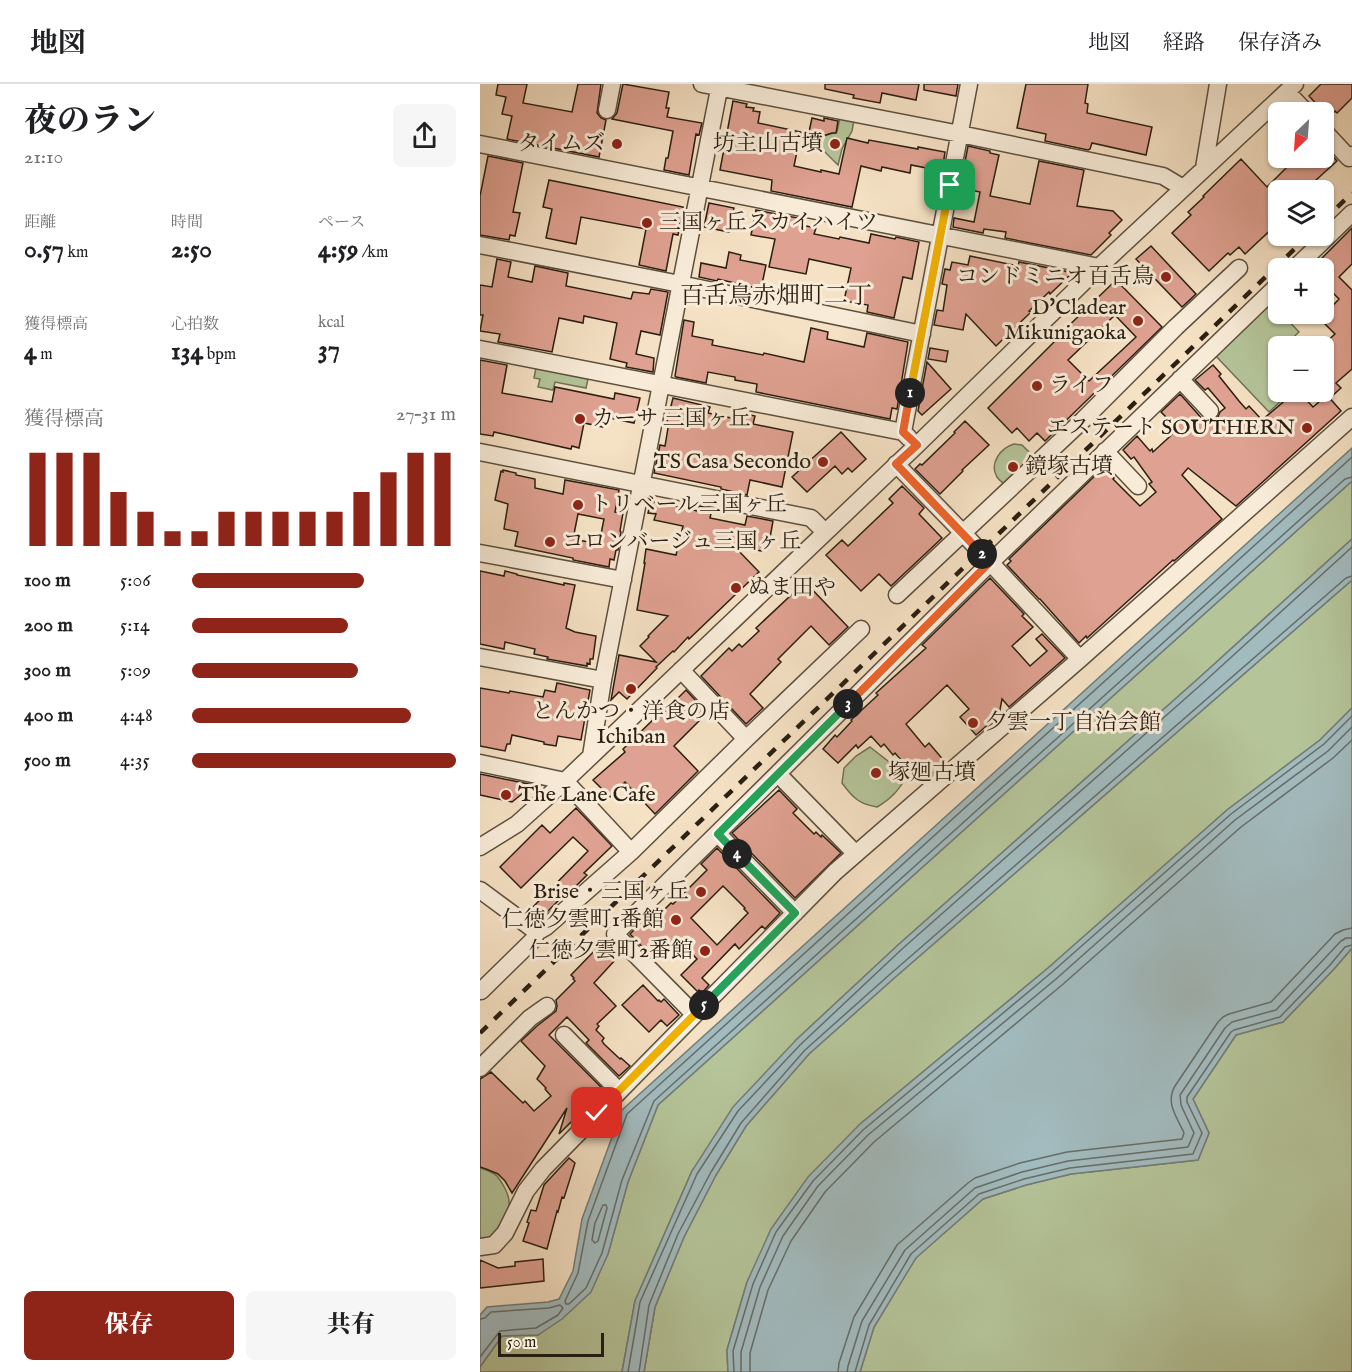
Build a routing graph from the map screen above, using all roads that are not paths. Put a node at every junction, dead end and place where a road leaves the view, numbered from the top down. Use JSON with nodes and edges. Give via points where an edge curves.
{"nodes":[{"id":1,"x":612,"y":84,"type":"edge"},
{"id":2,"x":969,"y":84,"type":"edge"},
{"id":3,"x":1218,"y":84,"type":"edge"},
{"id":4,"x":714,"y":85,"type":"edge"},
{"id":5,"x":1291,"y":88,"type":"edge"},
{"id":6,"x":1300,"y":102,"type":"edge"},
{"id":7,"x":607,"y":110,"type":"dead end"},
{"id":8,"x":960,"y":134,"type":"junction"},
{"id":9,"x":1334,"y":141,"type":"edge"},
{"id":10,"x":480,"y":144,"type":"edge"},
{"id":11,"x":1351,"y":157,"type":"edge"},
{"id":12,"x":1204,"y":168,"type":"junction"},
{"id":13,"x":699,"y":187,"type":"junction"},
{"id":14,"x":1184,"y":188,"type":"junction"},
{"id":15,"x":1352,"y":213,"type":"edge"},
{"id":16,"x":940,"y":235,"type":"junction"},
{"id":17,"x":480,"y":245,"type":"edge"},
{"id":18,"x":1305,"y":258,"type":"edge"},
{"id":19,"x":1099,"y":267,"type":"junction"},
{"id":20,"x":1239,"y":267,"type":"dead end"},
{"id":21,"x":680,"y":284,"type":"junction"},
{"id":22,"x":1268,"y":295,"type":"edge"},
{"id":23,"x":922,"y":334,"type":"junction"},
{"id":24,"x":480,"y":349,"type":"edge"},
{"id":25,"x":1180,"y":379,"type":"junction"},
{"id":26,"x":661,"y":385,"type":"junction"},
{"id":27,"x":1210,"y":411,"type":"dead end"},
{"id":28,"x":1352,"y":417,"type":"edge"},
{"id":29,"x":903,"y":432,"type":"junction"},
{"id":30,"x":917,"y":445,"type":"junction"},
{"id":31,"x":1105,"y":451,"type":"junction"},
{"id":32,"x":480,"y":453,"type":"edge"},
{"id":33,"x":896,"y":464,"type":"junction"},
{"id":34,"x":642,"y":485,"type":"junction"},
{"id":35,"x":1138,"y":486,"type":"dead end"},
{"id":36,"x":825,"y":531,"type":"junction"},
{"id":37,"x":966,"y":536,"type":"junction"},
{"id":38,"x":480,"y":552,"type":"edge"},
{"id":39,"x":988,"y":560,"type":"junction"},
{"id":40,"x":622,"y":580,"type":"junction"},
{"id":41,"x":897,"y":595,"type":"dead end"},
{"id":42,"x":861,"y":629,"type":"dead end"},
{"id":43,"x":480,"y":657,"type":"edge"},
{"id":44,"x":1080,"y":659,"type":"junction"},
{"id":45,"x":681,"y":670,"type":"junction"},
{"id":46,"x":603,"y":680,"type":"junction"},
{"id":47,"x":746,"y":739,"type":"junction"},
{"id":48,"x":591,"y":756,"type":"junction"},
{"id":49,"x":480,"y":763,"type":"edge"},
{"id":50,"x":778,"y":774,"type":"junction"},
{"id":51,"x":565,"y":781,"type":"junction"},
{"id":52,"x":718,"y":834,"type":"junction"},
{"id":53,"x":480,"y":847,"type":"edge"},
{"id":54,"x":630,"y":852,"type":"junction"},
{"id":55,"x":855,"y":853,"type":"junction"},
{"id":56,"x":480,"y":890,"type":"edge"},
{"id":57,"x":795,"y":913,"type":"junction"},
{"id":58,"x":537,"y":932,"type":"junction"},
{"id":59,"x":480,"y":991,"type":"edge"},
{"id":60,"x":547,"y":1006,"type":"dead end"},
{"id":61,"x":694,"y":1014,"type":"junction"},
{"id":62,"x":564,"y":1035,"type":"dead end"},
{"id":63,"x":480,"y":1068,"type":"edge"},
{"id":64,"x":619,"y":1091,"type":"junction"},
{"id":65,"x":480,"y":1247,"type":"edge"}],
"edges":[{"from":1,"to":7,"type":"street"},
{"from":2,"to":8,"type":"street"},
{"from":3,"to":12,"type":"street"},
{"from":4,"to":8,"type":"street"},
{"from":4,"to":13,"type":"street"},
{"from":5,"to":6,"type":"street"},
{"from":5,"to":12,"type":"street"},
{"from":8,"to":14,"type":"street","via":[[1163,176]]},
{"from":8,"to":16,"type":"street"},
{"from":9,"to":11,"type":"street"},
{"from":10,"to":13,"type":"street"},
{"from":12,"to":14,"type":"street"},
{"from":13,"to":16,"type":"street"},
{"from":13,"to":21,"type":"street"},
{"from":14,"to":19,"type":"street"},
{"from":15,"to":18,"type":"street"},
{"from":16,"to":19,"type":"street"},
{"from":16,"to":23,"type":"street"},
{"from":17,"to":21,"type":"street"},
{"from":19,"to":30,"type":"street"},
{"from":20,"to":37,"type":"street"},
{"from":21,"to":23,"type":"street"},
{"from":21,"to":26,"type":"street"},
{"from":22,"to":25,"type":"street"},
{"from":23,"to":29,"type":"street"},
{"from":24,"to":26,"type":"street"},
{"from":25,"to":27,"type":"street"},
{"from":25,"to":31,"type":"street"},
{"from":26,"to":29,"type":"street"},
{"from":26,"to":34,"type":"street"},
{"from":28,"to":44,"type":"street"},
{"from":29,"to":30,"type":"street"},
{"from":30,"to":33,"type":"street"},
{"from":31,"to":35,"type":"street"},
{"from":31,"to":39,"type":"street"},
{"from":32,"to":34,"type":"street"},
{"from":33,"to":36,"type":"street"},
{"from":33,"to":37,"type":"street"},
{"from":34,"to":36,"type":"street","via":[[811,518]]},
{"from":34,"to":40,"type":"street"},
{"from":36,"to":45,"type":"street"},
{"from":37,"to":39,"type":"street"},
{"from":37,"to":41,"type":"street"},
{"from":38,"to":40,"type":"street"},
{"from":39,"to":44,"type":"street"},
{"from":39,"to":50,"type":"street"},
{"from":40,"to":46,"type":"street"},
{"from":42,"to":47,"type":"street"},
{"from":43,"to":46,"type":"street"},
{"from":44,"to":55,"type":"street"},
{"from":45,"to":47,"type":"street"},
{"from":45,"to":48,"type":"street"},
{"from":46,"to":48,"type":"street"},
{"from":47,"to":54,"type":"street"},
{"from":48,"to":51,"type":"street"},
{"from":49,"to":51,"type":"street"},
{"from":50,"to":52,"type":"street"},
{"from":50,"to":55,"type":"street"},
{"from":51,"to":53,"type":"street","via":[[517,824]]},
{"from":51,"to":54,"type":"street"},
{"from":52,"to":57,"type":"street"},
{"from":52,"to":61,"type":"street","via":[[615,934]]},
{"from":54,"to":58,"type":"street"},
{"from":55,"to":57,"type":"street"},
{"from":56,"to":58,"type":"street"},
{"from":57,"to":61,"type":"street"},
{"from":58,"to":59,"type":"street"},
{"from":60,"to":63,"type":"street"},
{"from":61,"to":64,"type":"street"},
{"from":62,"to":64,"type":"street"},
{"from":64,"to":65,"type":"street","via":[[543,1169],[526,1191],[505,1233],[494,1245]]}]}
